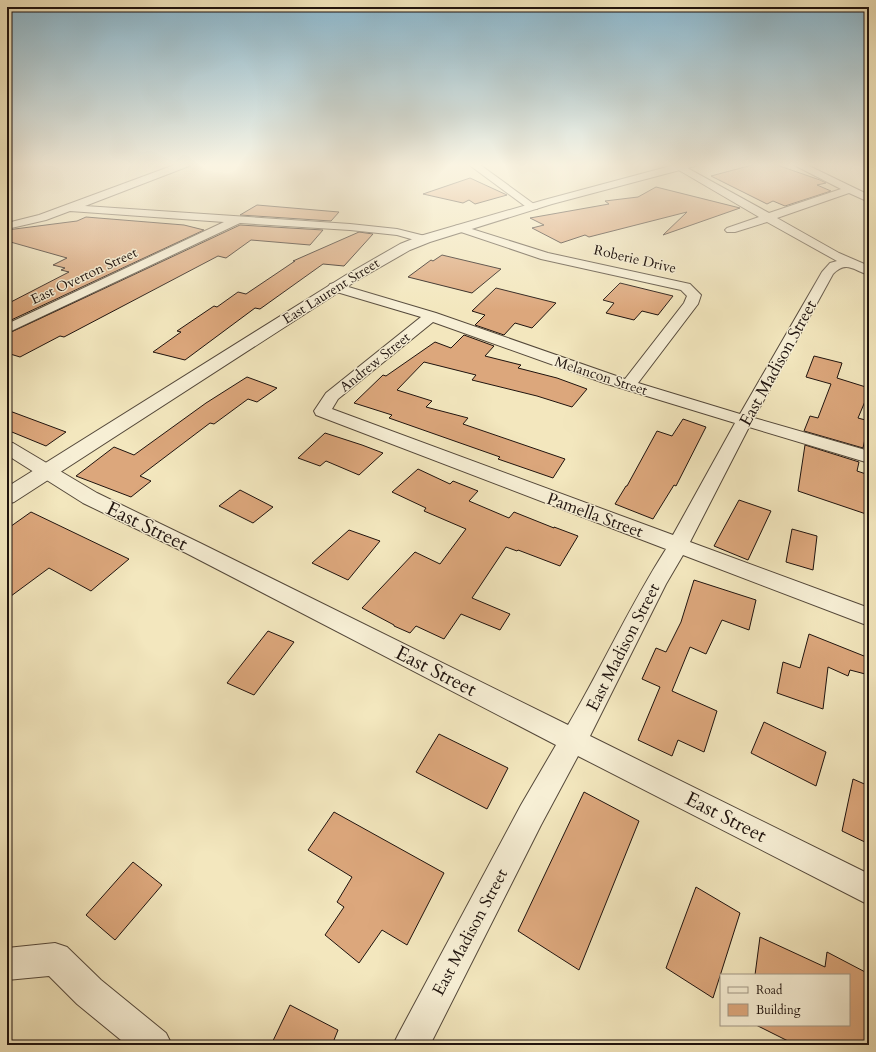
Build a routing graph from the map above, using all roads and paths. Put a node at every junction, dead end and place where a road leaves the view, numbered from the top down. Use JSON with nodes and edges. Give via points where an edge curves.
{"nodes":[{"id":1,"x":56,"y":213,"type":"edge"},
{"id":2,"x":149,"y":213,"type":"edge"},
{"id":3,"x":512,"y":213,"type":"edge"},
{"id":4,"x":762,"y":213,"type":"edge"},
{"id":5,"x":780,"y":213,"type":"edge"},
{"id":6,"x":768,"y":217,"type":"junction"},
{"id":7,"x":239,"y":219,"type":"junction"},
{"id":8,"x":7,"y":226,"type":"edge"},
{"id":9,"x":459,"y":228,"type":"junction"},
{"id":10,"x":731,"y":230,"type":"dead end"},
{"id":11,"x":424,"y":239,"type":"junction"},
{"id":12,"x":859,"y":266,"type":"edge"},
{"id":13,"x":336,"y":287,"type":"junction"},
{"id":14,"x":431,"y":316,"type":"junction"},
{"id":15,"x":7,"y":329,"type":"edge"},
{"id":16,"x":629,"y":385,"type":"junction"},
{"id":17,"x":322,"y":411,"type":"joint"},
{"id":18,"x":746,"y":420,"type":"junction"},
{"id":19,"x":7,"y":447,"type":"edge"},
{"id":20,"x":869,"y":457,"type":"edge"},
{"id":21,"x":47,"y":472,"type":"junction"},
{"id":22,"x":7,"y":497,"type":"edge"},
{"id":23,"x":678,"y":546,"type":"junction"},
{"id":24,"x":869,"y":617,"type":"edge"},
{"id":25,"x":573,"y":740,"type":"junction"},
{"id":26,"x":869,"y":890,"type":"edge"},
{"id":27,"x":7,"y":964,"type":"edge"},
{"id":28,"x":154,"y":1045,"type":"edge"},
{"id":29,"x":411,"y":1045,"type":"edge"}],
"edges":[{"from":1,"to":8,"type":"street"},
{"from":2,"to":7,"type":"street"},
{"from":3,"to":9,"type":"street","name":"East Laurent Street"},
{"from":4,"to":6,"type":"street"},
{"from":5,"to":6,"type":"street"},
{"from":6,"to":10,"type":"street"},
{"from":6,"to":12,"type":"street"},
{"from":7,"to":11,"type":"street","via":[[397,232]]},
{"from":7,"to":15,"type":"street","name":"East Overton Street"},
{"from":9,"to":11,"type":"street","name":"East Laurent Street"},
{"from":9,"to":16,"type":"street","name":"Roberie Drive","via":[[545,256],[685,287],[694,295],[691,304]]},
{"from":11,"to":13,"type":"street","name":"East Laurent Street","via":[[405,247]]},
{"from":12,"to":18,"type":"street","name":"East Madison Street","via":[[834,266],[828,272]]},
{"from":13,"to":14,"type":"street","name":"Melancon Street"},
{"from":13,"to":21,"type":"street","name":"East Laurent Street"},
{"from":14,"to":16,"type":"street","name":"Melancon Street","via":[[574,368]]},
{"from":14,"to":17,"type":"street","name":"Andrew Street","via":[[332,396]]},
{"from":16,"to":18,"type":"street","name":"Melancon Street"},
{"from":17,"to":23,"type":"street","name":"Pamella Street"},
{"from":18,"to":20,"type":"street","name":"Melancon Street"},
{"from":18,"to":23,"type":"street","name":"East Madison Street"},
{"from":19,"to":21,"type":"street","name":"East Street"},
{"from":21,"to":22,"type":"street","name":"East Laurent Street"},
{"from":21,"to":25,"type":"street","name":"East Street","via":[[90,498]]},
{"from":23,"to":24,"type":"street","name":"Pamella Street"},
{"from":23,"to":25,"type":"street","name":"East Madison Street","via":[[656,582]]},
{"from":25,"to":26,"type":"street","name":"East Street"},
{"from":25,"to":29,"type":"street","name":"East Madison Street","via":[[527,822]]},
{"from":27,"to":28,"type":"street","via":[[55,959],[89,992]]}]}
